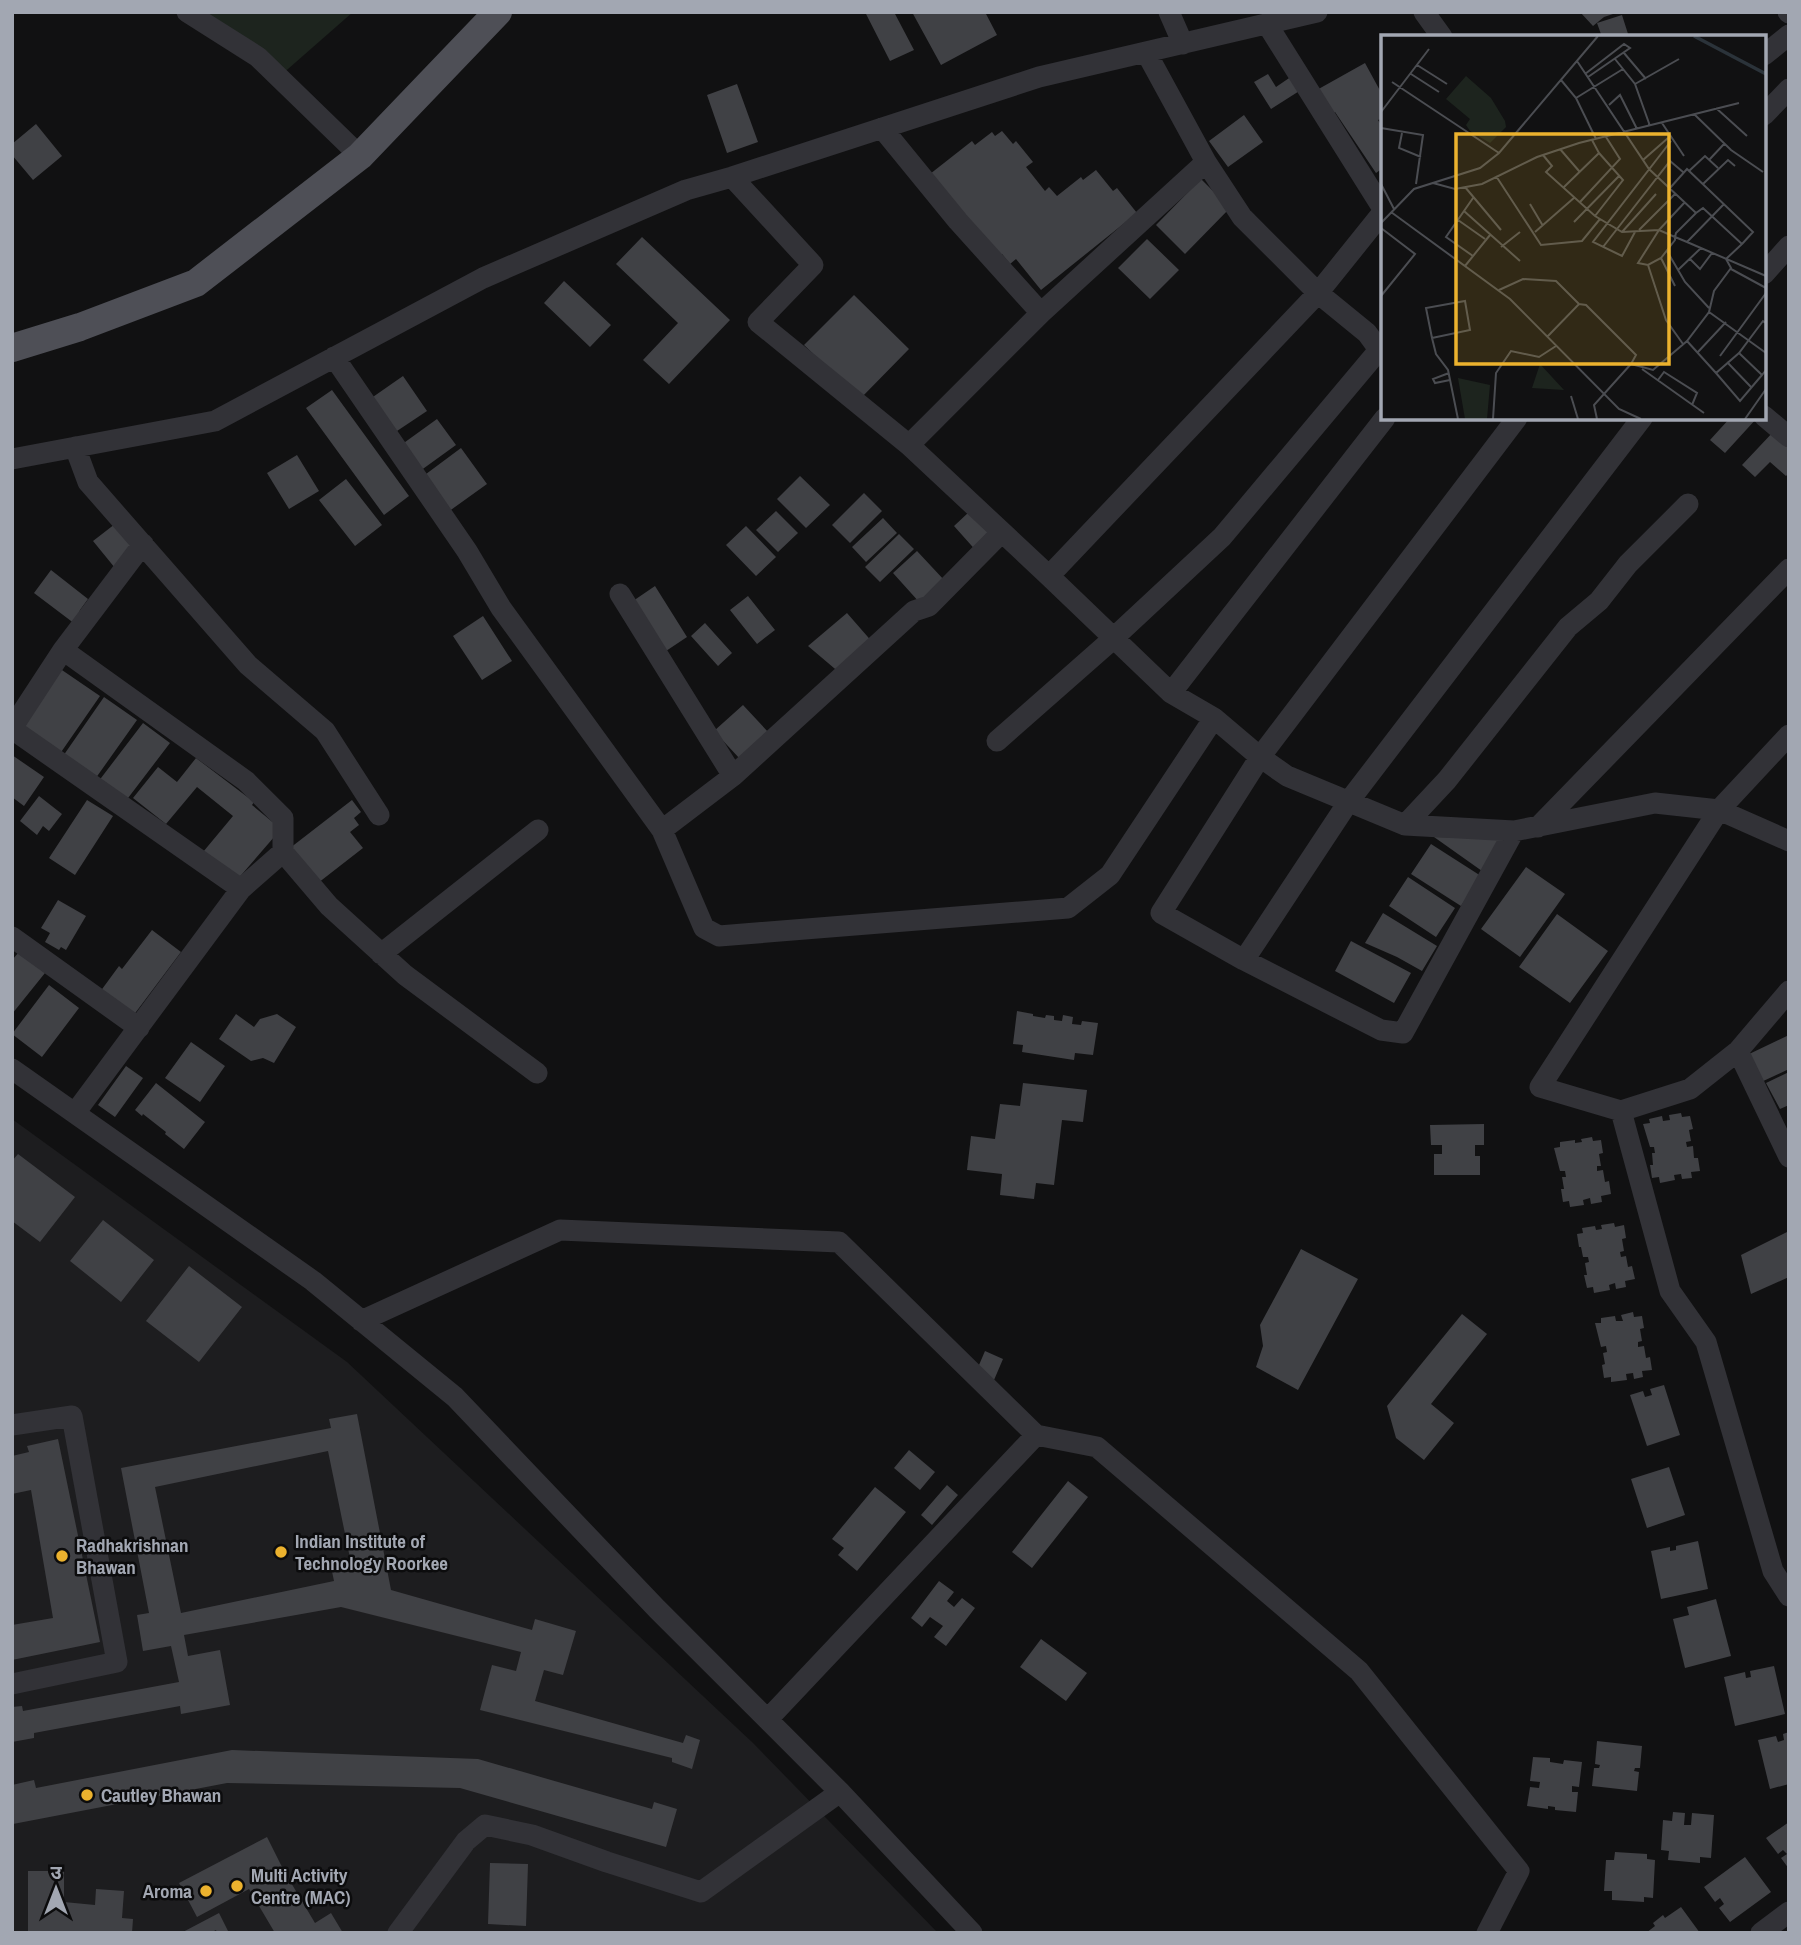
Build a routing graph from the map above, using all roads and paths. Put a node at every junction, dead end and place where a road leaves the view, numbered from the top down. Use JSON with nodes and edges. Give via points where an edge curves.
{"nodes":[{"id":1,"x":187,"y":12,"type":"edge"},
{"id":2,"x":498,"y":12,"type":"edge"},
{"id":3,"x":1169,"y":12,"type":"edge"},
{"id":4,"x":1317,"y":12,"type":"edge"},
{"id":5,"x":1424,"y":12,"type":"edge"},
{"id":6,"x":1267,"y":24,"type":"junction"},
{"id":7,"x":1441,"y":35,"type":"edge"},
{"id":8,"x":1789,"y":35,"type":"edge"},
{"id":9,"x":1183,"y":44,"type":"junction"},
{"id":10,"x":1146,"y":52,"type":"junction"},
{"id":11,"x":1766,"y":53,"type":"edge"},
{"id":12,"x":1789,"y":89,"type":"edge"},
{"id":13,"x":1766,"y":113,"type":"edge"},
{"id":14,"x":882,"y":128,"type":"junction"},
{"id":15,"x":360,"y":156,"type":"junction"},
{"id":16,"x":1206,"y":162,"type":"junction"},
{"id":17,"x":732,"y":177,"type":"junction"},
{"id":18,"x":1381,"y":208,"type":"edge"},
{"id":19,"x":1381,"y":214,"type":"edge"},
{"id":20,"x":1789,"y":246,"type":"edge"},
{"id":21,"x":1766,"y":272,"type":"edge"},
{"id":22,"x":1318,"y":293,"type":"junction"},
{"id":23,"x":1041,"y":313,"type":"junction"},
{"id":24,"x":12,"y":348,"type":"edge"},
{"id":25,"x":1381,"y":353,"type":"edge"},
{"id":26,"x":334,"y":357,"type":"junction"},
{"id":27,"x":1766,"y":418,"type":"edge"},
{"id":28,"x":1383,"y":420,"type":"edge"},
{"id":29,"x":1515,"y":420,"type":"edge"},
{"id":30,"x":1640,"y":420,"type":"edge"},
{"id":31,"x":1789,"y":437,"type":"edge"},
{"id":32,"x":909,"y":445,"type":"junction"},
{"id":33,"x":75,"y":447,"type":"junction"},
{"id":34,"x":12,"y":458,"type":"edge"},
{"id":35,"x":1688,"y":503,"type":"dead end"},
{"id":36,"x":1002,"y":533,"type":"junction"},
{"id":37,"x":143,"y":544,"type":"junction"},
{"id":38,"x":1789,"y":569,"type":"edge"},
{"id":39,"x":1049,"y":576,"type":"junction"},
{"id":40,"x":620,"y":594,"type":"dead end"},
{"id":41,"x":1113,"y":638,"type":"junction"},
{"id":42,"x":63,"y":650,"type":"junction"},
{"id":43,"x":1171,"y":694,"type":"junction"},
{"id":44,"x":1214,"y":718,"type":"junction"},
{"id":45,"x":12,"y":728,"type":"edge"},
{"id":46,"x":1789,"y":735,"type":"edge"},
{"id":47,"x":997,"y":741,"type":"dead end"},
{"id":48,"x":1260,"y":757,"type":"junction"},
{"id":49,"x":733,"y":776,"type":"junction"},
{"id":50,"x":1349,"y":801,"type":"junction"},
{"id":51,"x":1719,"y":810,"type":"junction"},
{"id":52,"x":379,"y":815,"type":"dead end"},
{"id":53,"x":1405,"y":825,"type":"junction"},
{"id":54,"x":1538,"y":827,"type":"junction"},
{"id":55,"x":538,"y":830,"type":"dead end"},
{"id":56,"x":662,"y":830,"type":"junction"},
{"id":57,"x":1514,"y":831,"type":"junction"},
{"id":58,"x":1789,"y":841,"type":"edge"},
{"id":59,"x":283,"y":852,"type":"junction"},
{"id":60,"x":241,"y":889,"type":"junction"},
{"id":61,"x":12,"y":937,"type":"edge"},
{"id":62,"x":381,"y":954,"type":"junction"},
{"id":63,"x":1244,"y":960,"type":"junction"},
{"id":64,"x":1789,"y":992,"type":"edge"},
{"id":65,"x":139,"y":1028,"type":"junction"},
{"id":66,"x":1738,"y":1051,"type":"junction"},
{"id":67,"x":12,"y":1069,"type":"edge"},
{"id":68,"x":537,"y":1073,"type":"dead end"},
{"id":69,"x":1621,"y":1111,"type":"junction"},
{"id":70,"x":75,"y":1114,"type":"junction"},
{"id":71,"x":1789,"y":1157,"type":"edge"},
{"id":72,"x":361,"y":1321,"type":"junction"},
{"id":73,"x":12,"y":1425,"type":"edge"},
{"id":74,"x":1035,"y":1435,"type":"junction"},
{"id":75,"x":1789,"y":1596,"type":"edge"},
{"id":76,"x":12,"y":1684,"type":"edge"},
{"id":77,"x":768,"y":1719,"type":"junction"},
{"id":78,"x":840,"y":1792,"type":"junction"},
{"id":79,"x":1789,"y":1912,"type":"edge"},
{"id":80,"x":398,"y":1933,"type":"edge"},
{"id":81,"x":972,"y":1933,"type":"edge"},
{"id":82,"x":1487,"y":1933,"type":"edge"},
{"id":83,"x":1761,"y":1933,"type":"edge"}],
"edges":[{"from":1,"to":15,"type":"street","via":[[258,57]]},
{"from":2,"to":15,"type":"main road"},
{"from":3,"to":9,"type":"street"},
{"from":4,"to":6,"type":"street"},
{"from":5,"to":7,"type":"street"},
{"from":6,"to":9,"type":"street"},
{"from":6,"to":18,"type":"street"},
{"from":8,"to":11,"type":"street"},
{"from":9,"to":10,"type":"street"},
{"from":10,"to":14,"type":"street","via":[[1039,77]]},
{"from":10,"to":16,"type":"street"},
{"from":12,"to":13,"type":"street"},
{"from":14,"to":17,"type":"street"},
{"from":14,"to":23,"type":"street"},
{"from":15,"to":24,"type":"main road","via":[[196,283]]},
{"from":16,"to":22,"type":"street","via":[[1242,217]]},
{"from":16,"to":23,"type":"street"},
{"from":17,"to":26,"type":"street","via":[[685,190],[482,278]]},
{"from":17,"to":32,"type":"street","via":[[813,265],[758,322]]},
{"from":19,"to":22,"type":"street"},
{"from":20,"to":21,"type":"street"},
{"from":22,"to":25,"type":"street","via":[[1367,334]]},
{"from":22,"to":39,"type":"street"},
{"from":23,"to":32,"type":"street"},
{"from":25,"to":41,"type":"street","via":[[1222,537]]},
{"from":26,"to":33,"type":"street","via":[[215,421]]},
{"from":26,"to":56,"type":"street","via":[[501,608]]},
{"from":27,"to":31,"type":"street"},
{"from":28,"to":43,"type":"street"},
{"from":29,"to":48,"type":"street"},
{"from":30,"to":50,"type":"street"},
{"from":32,"to":36,"type":"street"},
{"from":33,"to":34,"type":"street"},
{"from":33,"to":37,"type":"street","via":[[88,482]]},
{"from":35,"to":53,"type":"street","via":[[1599,601],[1568,626],[1447,780]]},
{"from":36,"to":39,"type":"street"},
{"from":36,"to":49,"type":"street","via":[[929,606],[914,611]]},
{"from":37,"to":42,"type":"street"},
{"from":37,"to":52,"type":"street","via":[[248,665],[325,731]]},
{"from":38,"to":54,"type":"street"},
{"from":39,"to":41,"type":"street"},
{"from":40,"to":49,"type":"street"},
{"from":41,"to":43,"type":"street"},
{"from":41,"to":47,"type":"street"},
{"from":42,"to":45,"type":"street"},
{"from":42,"to":59,"type":"street","via":[[246,781],[283,818]]},
{"from":43,"to":44,"type":"street"},
{"from":44,"to":48,"type":"street"},
{"from":44,"to":56,"type":"street","via":[[1110,875],[1068,908],[719,936],[704,928]]},
{"from":45,"to":60,"type":"street"},
{"from":46,"to":51,"type":"street"},
{"from":48,"to":50,"type":"street","via":[[1287,776]]},
{"from":48,"to":63,"type":"street","via":[[1161,913]]},
{"from":49,"to":56,"type":"street"},
{"from":50,"to":53,"type":"street"},
{"from":50,"to":63,"type":"street"},
{"from":51,"to":54,"type":"street","via":[[1655,803]]},
{"from":51,"to":58,"type":"street"},
{"from":51,"to":69,"type":"street","via":[[1540,1087]]},
{"from":53,"to":57,"type":"street"},
{"from":54,"to":57,"type":"street"},
{"from":55,"to":62,"type":"street"},
{"from":57,"to":63,"type":"street","via":[[1402,1034],[1381,1030]]},
{"from":59,"to":60,"type":"street"},
{"from":59,"to":62,"type":"street","via":[[329,906]]},
{"from":60,"to":65,"type":"street"},
{"from":61,"to":65,"type":"street"},
{"from":62,"to":68,"type":"street"},
{"from":64,"to":66,"type":"street"},
{"from":65,"to":70,"type":"street"},
{"from":66,"to":69,"type":"street","via":[[1690,1089]]},
{"from":66,"to":71,"type":"street"},
{"from":67,"to":70,"type":"street"},
{"from":69,"to":75,"type":"street","via":[[1670,1291],[1706,1342],[1773,1571]]},
{"from":70,"to":72,"type":"street","via":[[313,1281]]},
{"from":72,"to":74,"type":"street","via":[[560,1230],[839,1242]]},
{"from":72,"to":77,"type":"street","via":[[455,1397]]},
{"from":73,"to":76,"type":"street","via":[[72,1416],[117,1662]]},
{"from":74,"to":77,"type":"street"},
{"from":74,"to":82,"type":"street","via":[[1097,1447],[1359,1671],[1519,1871]]},
{"from":77,"to":78,"type":"street"},
{"from":78,"to":80,"type":"street","via":[[701,1892],[532,1835],[485,1825],[466,1841]]},
{"from":78,"to":81,"type":"street"},
{"from":79,"to":83,"type":"street"}]}
